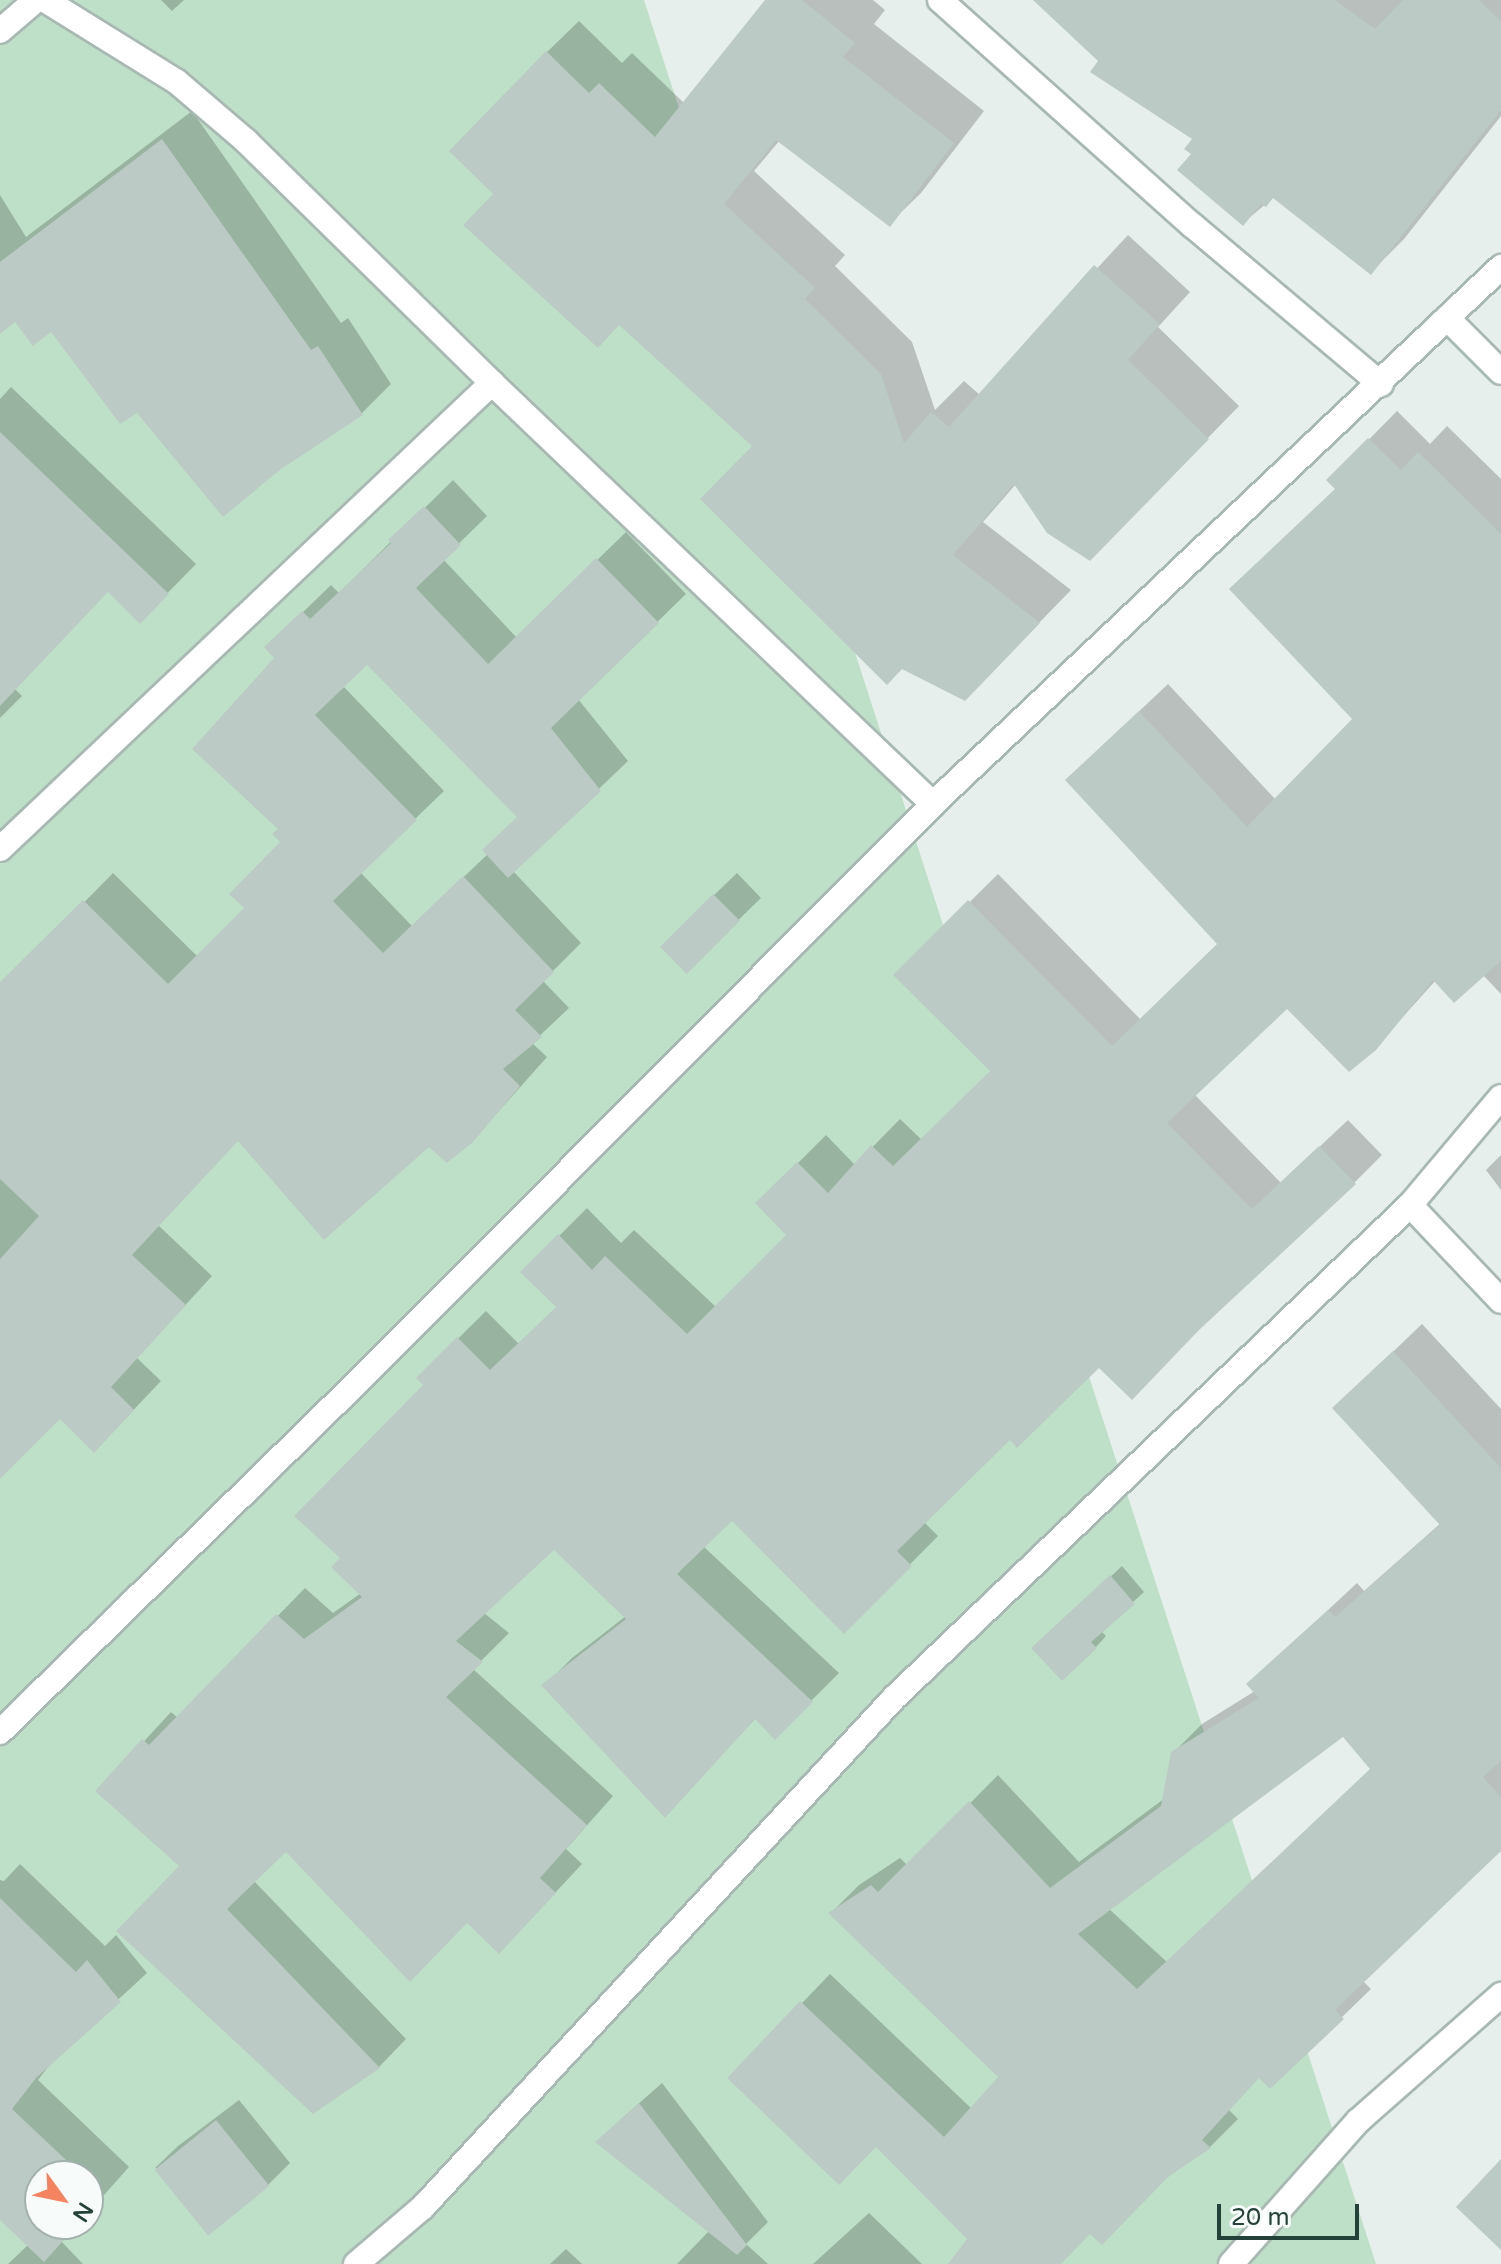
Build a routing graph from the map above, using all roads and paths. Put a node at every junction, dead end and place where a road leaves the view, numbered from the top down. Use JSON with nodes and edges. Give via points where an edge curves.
{"nodes":[{"id":1,"x":36,"y":0,"type":"edge"},
{"id":2,"x":45,"y":0,"type":"edge"},
{"id":3,"x":940,"y":0,"type":"edge"},
{"id":4,"x":0,"y":31,"type":"edge"},
{"id":5,"x":1501,"y":267,"type":"edge"},
{"id":6,"x":1447,"y":318,"type":"junction"},
{"id":7,"x":1501,"y":372,"type":"edge"},
{"id":8,"x":492,"y":383,"type":"junction"},
{"id":9,"x":1381,"y":384,"type":"junction"},
{"id":10,"x":933,"y":804,"type":"junction"},
{"id":11,"x":0,"y":849,"type":"edge"},
{"id":12,"x":1501,"y":1097,"type":"edge"},
{"id":13,"x":1410,"y":1205,"type":"junction"},
{"id":14,"x":1501,"y":1301,"type":"edge"},
{"id":15,"x":0,"y":1732,"type":"edge"},
{"id":16,"x":1501,"y":1995,"type":"edge"},
{"id":17,"x":356,"y":2264,"type":"edge"},
{"id":18,"x":1231,"y":2264,"type":"edge"}],
"edges":[{"from":1,"to":4,"type":"street"},
{"from":2,"to":8,"type":"street","via":[[177,82],[246,141]]},
{"from":3,"to":9,"type":"street","via":[[1192,225]]},
{"from":5,"to":6,"type":"street"},
{"from":6,"to":7,"type":"street"},
{"from":6,"to":9,"type":"street"},
{"from":8,"to":10,"type":"street"},
{"from":8,"to":11,"type":"street"},
{"from":9,"to":10,"type":"street"},
{"from":10,"to":15,"type":"street","via":[[377,1363]]},
{"from":12,"to":13,"type":"street"},
{"from":13,"to":14,"type":"street"},
{"from":13,"to":17,"type":"street","via":[[895,1697],[423,2207]]},
{"from":16,"to":18,"type":"street","via":[[1358,2121]]}]}
